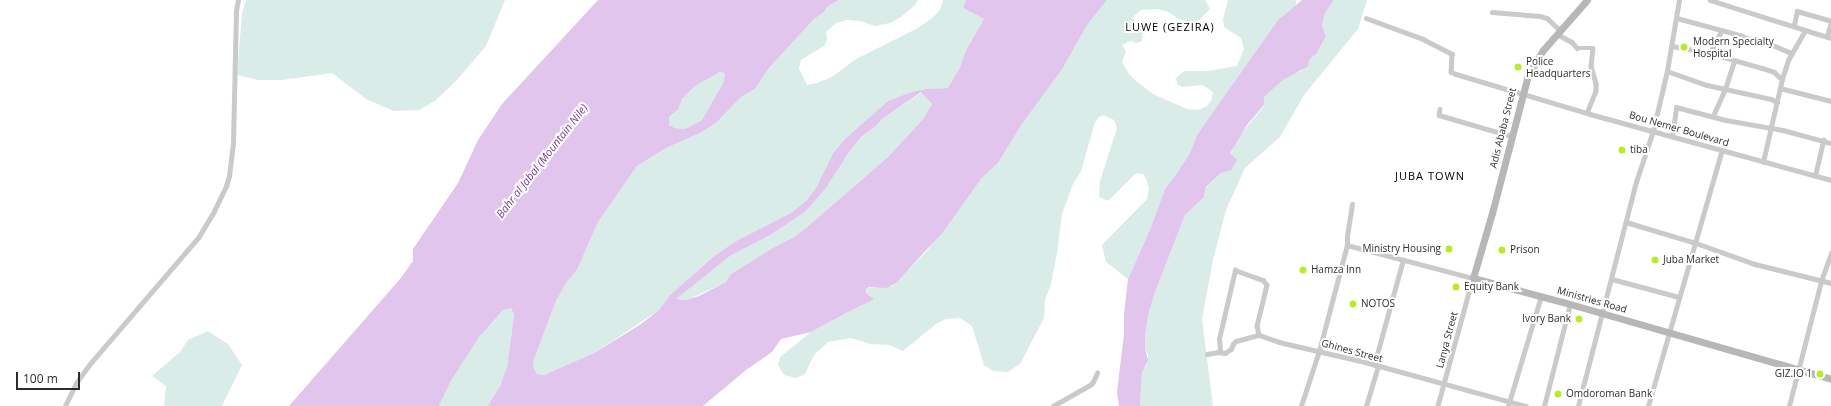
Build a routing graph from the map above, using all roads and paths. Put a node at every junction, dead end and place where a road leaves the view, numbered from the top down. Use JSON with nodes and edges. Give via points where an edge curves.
{"nodes":[{"id":1,"x":238,"y":0,"type":"edge"},
{"id":2,"x":1587,"y":0,"type":"edge"},
{"id":3,"x":1679,"y":0,"type":"edge"},
{"id":4,"x":1710,"y":0,"type":"edge"},
{"id":5,"x":1492,"y":12,"type":"dead end"},
{"id":6,"x":1366,"y":18,"type":"dead end"},
{"id":7,"x":1677,"y":18,"type":"junction"},
{"id":8,"x":1831,"y":21,"type":"edge"},
{"id":9,"x":1794,"y":25,"type":"junction"},
{"id":10,"x":1805,"y":30,"type":"junction"},
{"id":11,"x":1721,"y":31,"type":"junction"},
{"id":12,"x":1559,"y":32,"type":"junction"},
{"id":13,"x":1829,"y":37,"type":"edge"},
{"id":14,"x":1672,"y":46,"type":"junction"},
{"id":15,"x":1710,"y":53,"type":"junction"},
{"id":16,"x":1792,"y":53,"type":"junction"},
{"id":17,"x":1734,"y":61,"type":"junction"},
{"id":18,"x":1667,"y":71,"type":"junction"},
{"id":19,"x":1782,"y":79,"type":"junction"},
{"id":20,"x":1780,"y":88,"type":"junction"},
{"id":21,"x":1725,"y":89,"type":"junction"},
{"id":22,"x":1522,"y":94,"type":"junction"},
{"id":23,"x":1831,"y":101,"type":"edge"},
{"id":24,"x":1777,"y":102,"type":"junction"},
{"id":25,"x":1440,"y":109,"type":"dead end"},
{"id":26,"x":1587,"y":113,"type":"junction"},
{"id":27,"x":1713,"y":116,"type":"junction"},
{"id":28,"x":1771,"y":128,"type":"junction"},
{"id":29,"x":1653,"y":131,"type":"junction"},
{"id":30,"x":1512,"y":136,"type":"junction"},
{"id":31,"x":1672,"y":137,"type":"junction"},
{"id":32,"x":1823,"y":140,"type":"junction"},
{"id":33,"x":1831,"y":143,"type":"edge"},
{"id":34,"x":1722,"y":150,"type":"junction"},
{"id":35,"x":1762,"y":162,"type":"junction"},
{"id":36,"x":1815,"y":176,"type":"junction"},
{"id":37,"x":1831,"y":180,"type":"edge"},
{"id":38,"x":1352,"y":204,"type":"dead end"},
{"id":39,"x":1626,"y":222,"type":"junction"},
{"id":40,"x":1696,"y":243,"type":"junction"},
{"id":41,"x":1347,"y":245,"type":"junction"},
{"id":42,"x":1831,"y":253,"type":"edge"},
{"id":43,"x":1403,"y":260,"type":"junction"},
{"id":44,"x":1473,"y":278,"type":"junction"},
{"id":45,"x":1612,"y":279,"type":"junction"},
{"id":46,"x":1821,"y":281,"type":"junction"},
{"id":47,"x":1831,"y":283,"type":"edge"},
{"id":48,"x":1541,"y":296,"type":"junction"},
{"id":49,"x":1679,"y":297,"type":"junction"},
{"id":50,"x":1570,"y":304,"type":"junction"},
{"id":51,"x":1602,"y":313,"type":"junction"},
{"id":52,"x":1669,"y":333,"type":"junction"},
{"id":53,"x":1259,"y":335,"type":"junction"},
{"id":54,"x":1319,"y":351,"type":"junction"},
{"id":55,"x":1220,"y":352,"type":"junction"},
{"id":56,"x":1207,"y":354,"type":"dead end"},
{"id":57,"x":1376,"y":366,"type":"junction"},
{"id":58,"x":1797,"y":370,"type":"junction"},
{"id":59,"x":1097,"y":373,"type":"dead end"},
{"id":60,"x":1831,"y":379,"type":"edge"},
{"id":61,"x":1444,"y":385,"type":"junction"},
{"id":62,"x":1509,"y":404,"type":"edge"},
{"id":63,"x":65,"y":406,"type":"edge"},
{"id":64,"x":1053,"y":406,"type":"edge"},
{"id":65,"x":1301,"y":406,"type":"edge"},
{"id":66,"x":1366,"y":406,"type":"edge"},
{"id":67,"x":1438,"y":406,"type":"edge"},
{"id":68,"x":1526,"y":406,"type":"edge"},
{"id":69,"x":1544,"y":406,"type":"edge"},
{"id":70,"x":1578,"y":406,"type":"edge"},
{"id":71,"x":1648,"y":406,"type":"edge"},
{"id":72,"x":1789,"y":406,"type":"edge"}],
"edges":[{"from":1,"to":63,"type":"street","via":[[233,143],[226,186],[198,238],[89,365],[76,383]]},
{"from":2,"to":12,"type":"street","name":"Adis Ababa Street"},
{"from":3,"to":7,"type":"street"},
{"from":4,"to":9,"type":"street"},
{"from":5,"to":12,"type":"street","via":[[1547,18]]},
{"from":6,"to":22,"type":"street","name":"Bou Nemer Boulevard","via":[[1452,54],[1453,73]]},
{"from":7,"to":11,"type":"street"},
{"from":7,"to":14,"type":"street"},
{"from":8,"to":9,"type":"street","via":[[1797,10]]},
{"from":8,"to":13,"type":"street"},
{"from":9,"to":10,"type":"street"},
{"from":10,"to":13,"type":"street"},
{"from":10,"to":16,"type":"street"},
{"from":11,"to":15,"type":"street"},
{"from":11,"to":16,"type":"street","via":[[1768,43]]},
{"from":12,"to":22,"type":"street","name":"Adis Ababa Street","via":[[1535,62]]},
{"from":12,"to":26,"type":"street","via":[[1577,48],[1593,48],[1591,66],[1596,91]]},
{"from":14,"to":15,"type":"street"},
{"from":14,"to":18,"type":"street"},
{"from":15,"to":17,"type":"street"},
{"from":16,"to":19,"type":"street"},
{"from":17,"to":19,"type":"street","via":[[1774,72]]},
{"from":17,"to":21,"type":"street"},
{"from":18,"to":21,"type":"street","via":[[1700,84]]},
{"from":18,"to":29,"type":"street"},
{"from":19,"to":20,"type":"street"},
{"from":20,"to":23,"type":"street"},
{"from":20,"to":24,"type":"street"},
{"from":21,"to":24,"type":"street"},
{"from":21,"to":27,"type":"street"},
{"from":22,"to":26,"type":"street","name":"Bou Nemer Boulevard"},
{"from":22,"to":30,"type":"street","name":"Adis Ababa Street"},
{"from":24,"to":28,"type":"street"},
{"from":25,"to":30,"type":"street","via":[[1439,115]]},
{"from":26,"to":29,"type":"street","name":"Bou Nemer Boulevard"},
{"from":27,"to":28,"type":"street"},
{"from":27,"to":31,"type":"street","via":[[1676,107]]},
{"from":28,"to":32,"type":"street"},
{"from":28,"to":35,"type":"street"},
{"from":29,"to":31,"type":"street","name":"Bou Nemer Boulevard"},
{"from":29,"to":39,"type":"street"},
{"from":30,"to":44,"type":"street","name":"Adis Ababa Street"},
{"from":31,"to":34,"type":"street","name":"Bou Nemer Boulevard"},
{"from":32,"to":33,"type":"street"},
{"from":32,"to":36,"type":"street"},
{"from":34,"to":35,"type":"street","name":"Bou Nemer Boulevard"},
{"from":34,"to":40,"type":"street"},
{"from":35,"to":36,"type":"street","name":"Bou Nemer Boulevard"},
{"from":36,"to":37,"type":"street","name":"Bou Nemer Boulevard"},
{"from":38,"to":41,"type":"street"},
{"from":39,"to":40,"type":"street"},
{"from":39,"to":45,"type":"street"},
{"from":40,"to":46,"type":"street","via":[[1755,264]]},
{"from":40,"to":49,"type":"street"},
{"from":41,"to":43,"type":"street","name":"Ministries Road"},
{"from":41,"to":54,"type":"street"},
{"from":42,"to":46,"type":"street"},
{"from":43,"to":44,"type":"street","name":"Ministries Road"},
{"from":43,"to":57,"type":"street"},
{"from":44,"to":48,"type":"street","name":"Ministries Road"},
{"from":44,"to":61,"type":"street","name":"Lanya Street"},
{"from":45,"to":49,"type":"street"},
{"from":45,"to":51,"type":"street"},
{"from":46,"to":47,"type":"street"},
{"from":46,"to":58,"type":"street"},
{"from":48,"to":50,"type":"street","name":"Ministries Road"},
{"from":48,"to":62,"type":"street"},
{"from":49,"to":52,"type":"street"},
{"from":50,"to":51,"type":"street","name":"Ministries Road"},
{"from":50,"to":69,"type":"street"},
{"from":51,"to":52,"type":"street","name":"Ministries Road"},
{"from":51,"to":70,"type":"street"},
{"from":52,"to":58,"type":"street","name":"Ministries Road"},
{"from":52,"to":71,"type":"street"},
{"from":53,"to":54,"type":"street","name":"Ghines Street"},
{"from":53,"to":55,"type":"street","via":[[1238,340],[1227,353]]},
{"from":53,"to":55,"type":"street","via":[[1257,326],[1267,285],[1263,280],[1235,270],[1219,340]]},
{"from":54,"to":57,"type":"street","name":"Ghines Street"},
{"from":54,"to":65,"type":"street"},
{"from":55,"to":56,"type":"street"},
{"from":57,"to":61,"type":"street","name":"Ghines Street"},
{"from":57,"to":66,"type":"street"},
{"from":58,"to":60,"type":"street","name":"Ministries Road"},
{"from":58,"to":72,"type":"street"},
{"from":59,"to":64,"type":"street","via":[[1090,385]]},
{"from":61,"to":62,"type":"street","name":"Ghines Street"},
{"from":61,"to":67,"type":"street","name":"Lanya Street"},
{"from":62,"to":68,"type":"street","name":"Ghines Street"}]}
